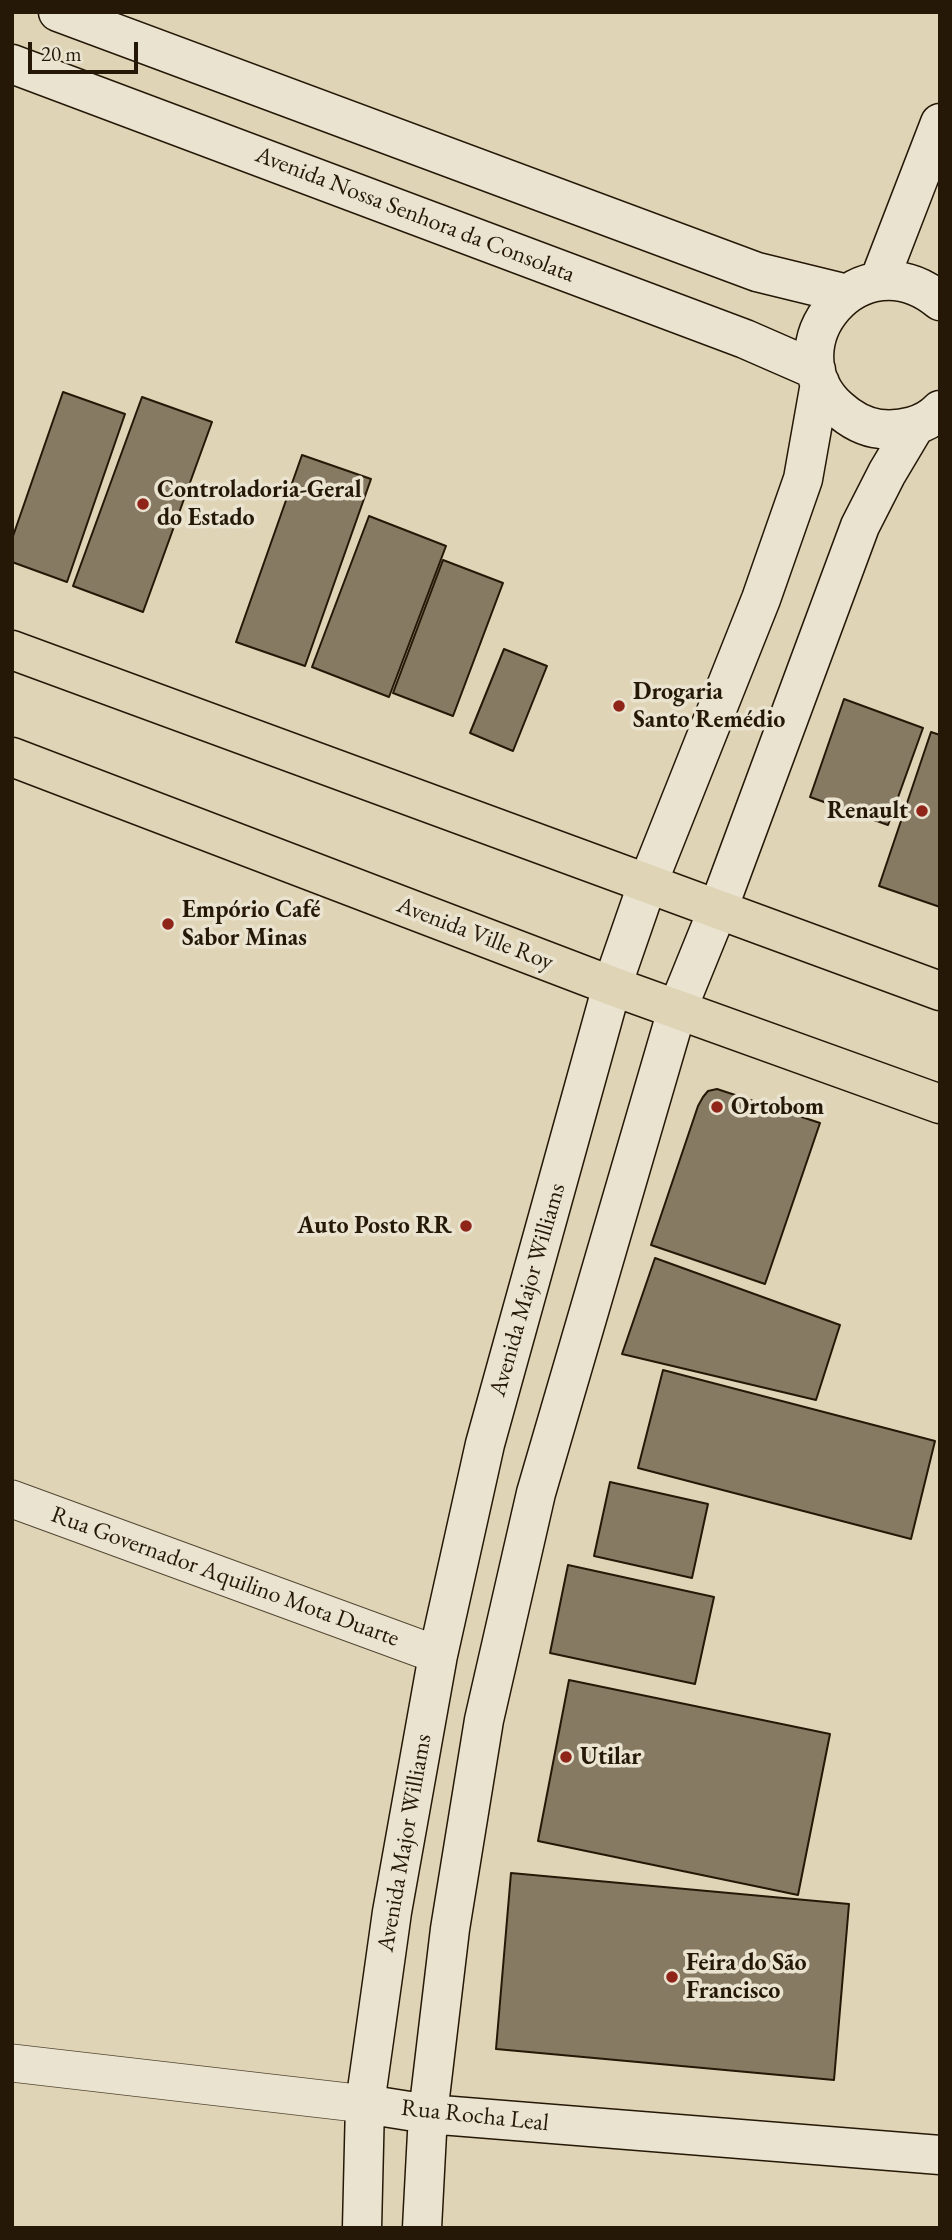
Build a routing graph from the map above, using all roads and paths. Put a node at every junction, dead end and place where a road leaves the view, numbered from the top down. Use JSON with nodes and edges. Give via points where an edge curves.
{"nodes":[{"id":1,"x":58,"y":12,"type":"edge"},
{"id":2,"x":12,"y":64,"type":"edge"},
{"id":3,"x":940,"y":123,"type":"edge"},
{"id":4,"x":863,"y":287,"type":"junction"},
{"id":5,"x":940,"y":302,"type":"edge"},
{"id":6,"x":818,"y":377,"type":"junction"},
{"id":7,"x":933,"y":417,"type":"edge"},
{"id":8,"x":12,"y":650,"type":"edge"},
{"id":9,"x":12,"y":757,"type":"edge"},
{"id":10,"x":647,"y":885,"type":"junction"},
{"id":11,"x":718,"y":909,"type":"junction"},
{"id":12,"x":612,"y":986,"type":"junction"},
{"id":13,"x":940,"y":991,"type":"edge"},
{"id":14,"x":677,"y":1010,"type":"junction"},
{"id":15,"x":940,"y":1104,"type":"edge"},
{"id":16,"x":12,"y":1499,"type":"edge"},
{"id":17,"x":438,"y":1656,"type":"junction"},
{"id":18,"x":12,"y":2063,"type":"edge"},
{"id":19,"x":365,"y":2104,"type":"junction"},
{"id":20,"x":428,"y":2113,"type":"junction"},
{"id":21,"x":940,"y":2155,"type":"edge"},
{"id":22,"x":362,"y":2228,"type":"edge"},
{"id":23,"x":422,"y":2228,"type":"edge"}],
"edges":[{"from":1,"to":4,"type":"main road","via":[[757,272]]},
{"from":2,"to":6,"type":"main road","name":"Avenida Nossa Senhora da Consolata","via":[[745,339]]},
{"from":3,"to":4,"type":"main road"},
{"from":4,"to":5,"type":"main road","via":[[903,282]]},
{"from":4,"to":6,"type":"main road","name":"Avenida Major Williams","via":[[831,308],[820,328],[815,349]]},
{"from":6,"to":7,"type":"main road","via":[[832,402],[849,418],[870,428],[892,430]]},
{"from":6,"to":10,"type":"main road","name":"Avenida Major Williams","via":[[803,479],[761,599]]},
{"from":7,"to":11,"type":"main road","via":[[887,473],[860,526]]},
{"from":8,"to":10,"type":"main road"},
{"from":9,"to":12,"type":"main road","name":"Avenida Ville Roy"},
{"from":10,"to":11,"type":"main road"},
{"from":10,"to":12,"type":"main road","name":"Avenida Major Williams"},
{"from":11,"to":13,"type":"main road"},
{"from":11,"to":14,"type":"main road"},
{"from":12,"to":14,"type":"main road","name":"Avenida Ville Roy"},
{"from":12,"to":17,"type":"main road","name":"Avenida Major Williams","via":[[485,1444]]},
{"from":14,"to":15,"type":"main road","name":"Avenida Ville Roy"},
{"from":14,"to":20,"type":"main road","via":[[540,1479],[484,1720],[450,1929]]},
{"from":16,"to":17,"type":"street","name":"Rua Governador Aquilino Mota Duarte"},
{"from":17,"to":19,"type":"main road","name":"Avenida Major Williams","via":[[392,1913]]},
{"from":18,"to":19,"type":"street","name":"Rua Rocha Leal"},
{"from":19,"to":20,"type":"main road","name":"Rua Rocha Leal"},
{"from":19,"to":22,"type":"main road","name":"Avenida Major Williams"},
{"from":20,"to":21,"type":"main road","name":"Rua Rocha Leal"},
{"from":20,"to":23,"type":"main road"}]}
